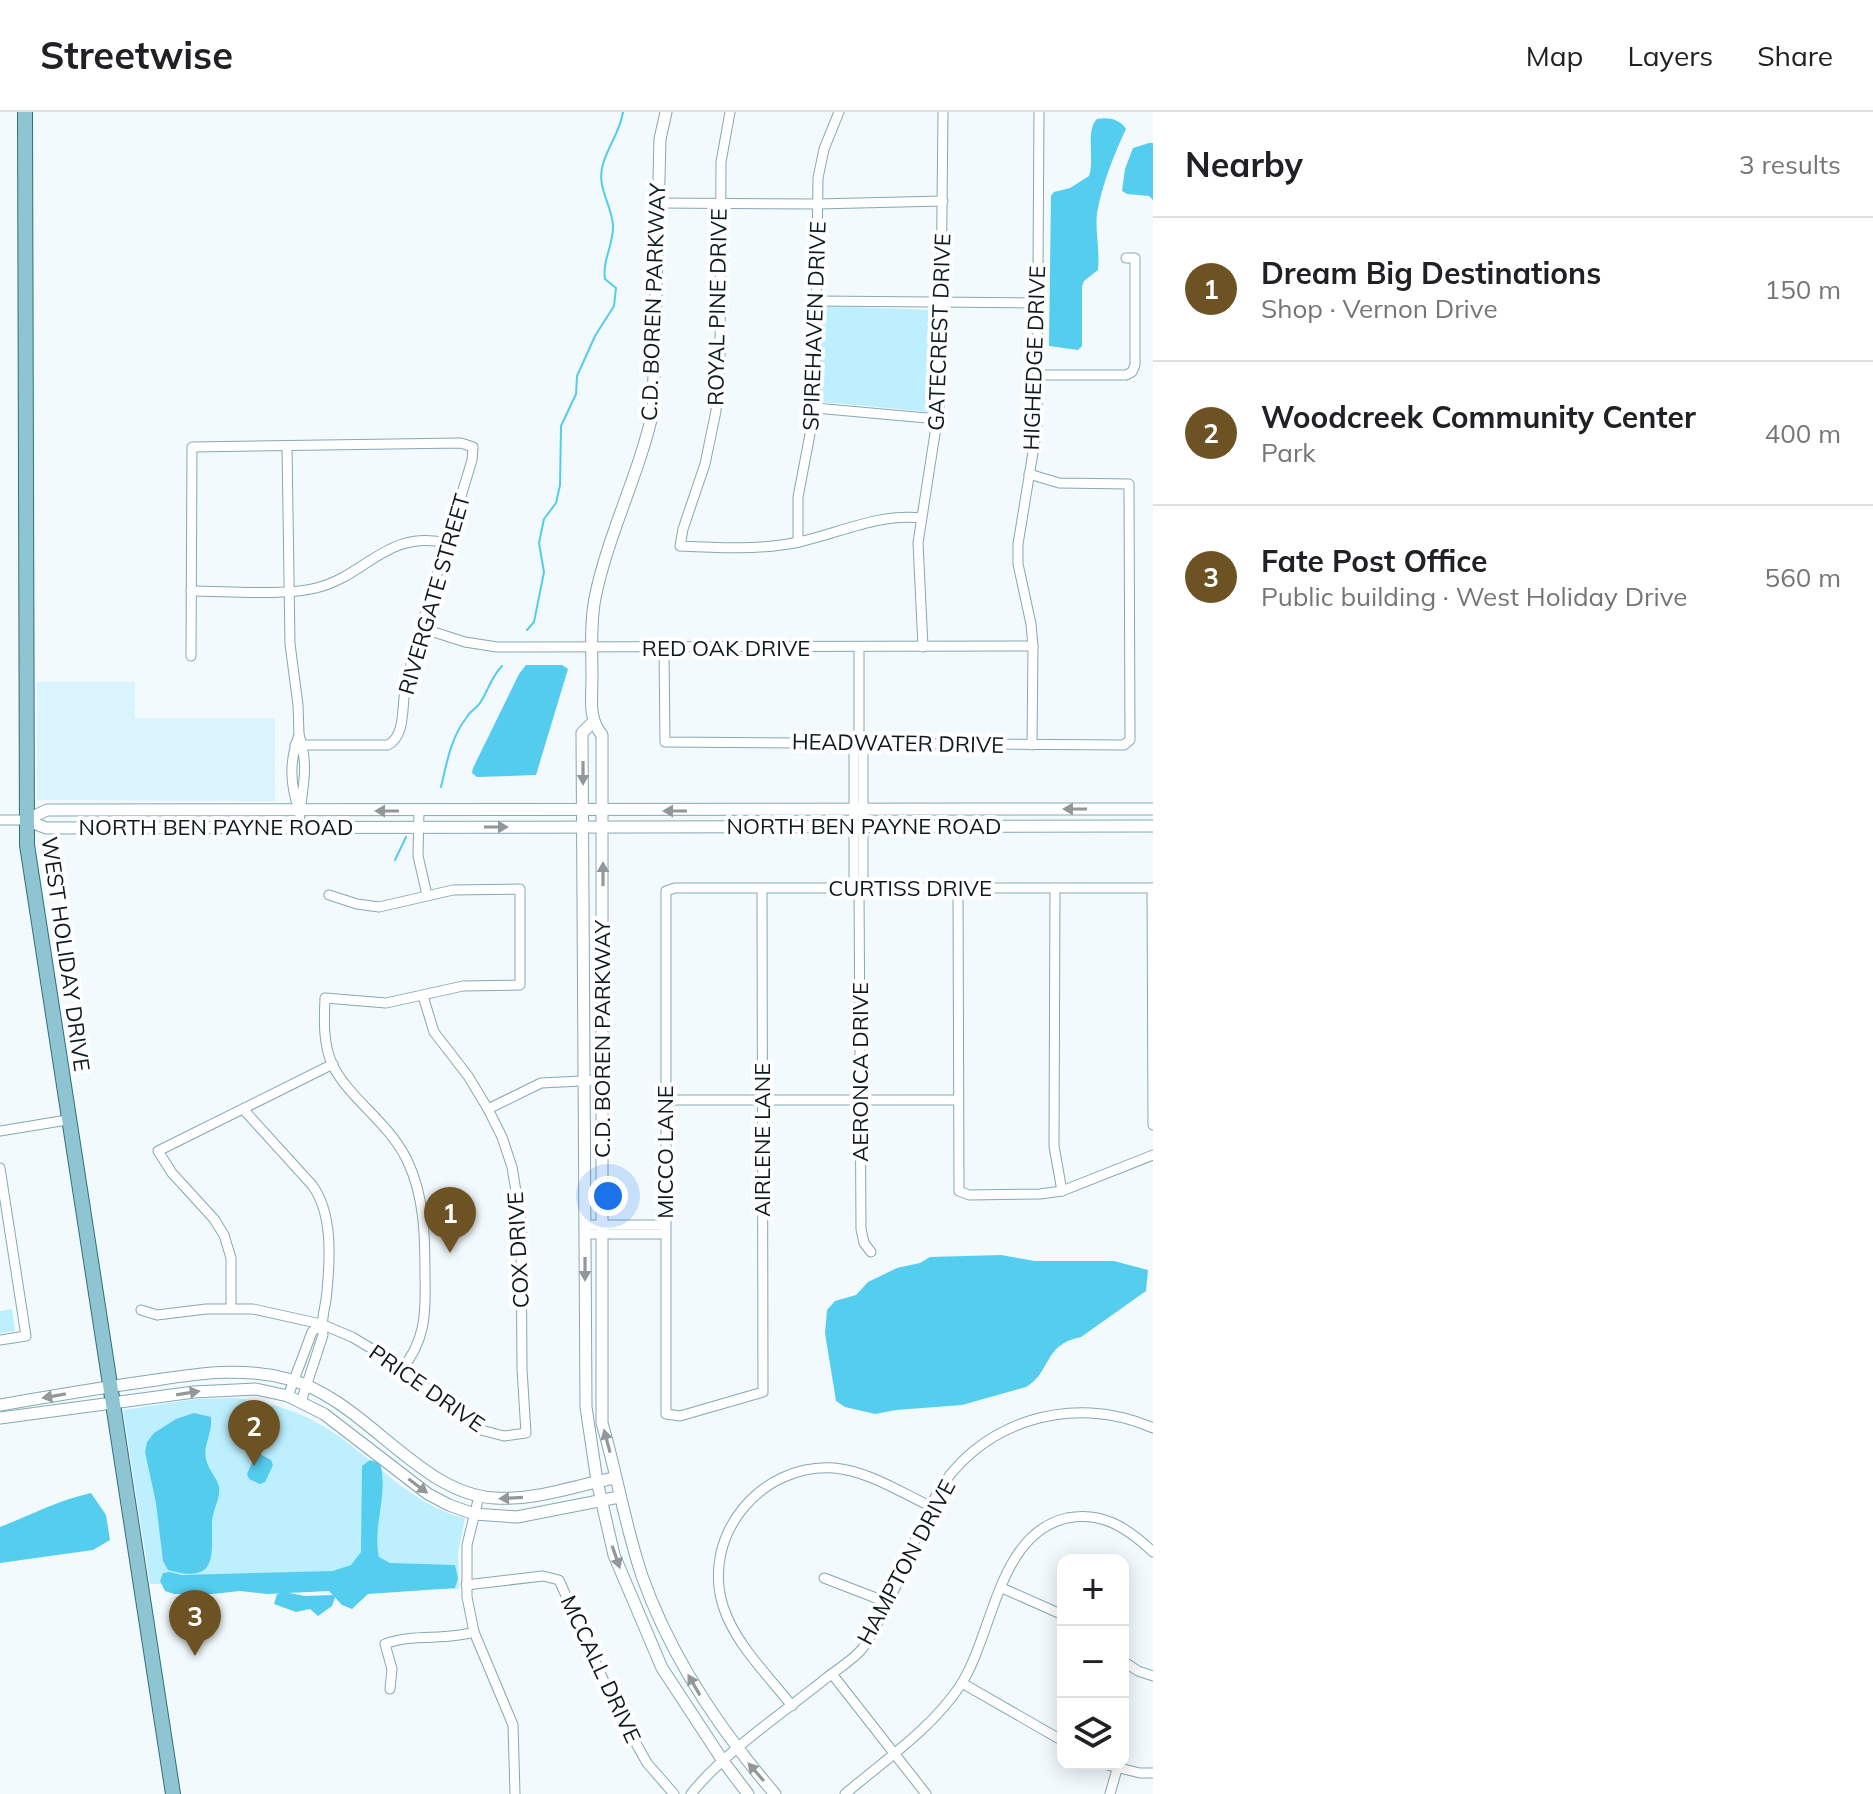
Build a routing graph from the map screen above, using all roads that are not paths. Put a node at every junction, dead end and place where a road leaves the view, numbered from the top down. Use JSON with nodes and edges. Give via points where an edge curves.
{"nodes":[{"id":1,"x":25,"y":112,"type":"edge"},
{"id":2,"x":666,"y":112,"type":"edge"},
{"id":3,"x":730,"y":112,"type":"edge"},
{"id":4,"x":839,"y":112,"type":"edge"},
{"id":5,"x":943,"y":112,"type":"edge"},
{"id":6,"x":1039,"y":112,"type":"edge"},
{"id":7,"x":943,"y":201,"type":"junction"},
{"id":8,"x":657,"y":203,"type":"junction"},
{"id":9,"x":720,"y":204,"type":"junction"},
{"id":10,"x":817,"y":204,"type":"junction"},
{"id":11,"x":1126,"y":258,"type":"dead end"},
{"id":12,"x":817,"y":301,"type":"junction"},
{"id":13,"x":942,"y":302,"type":"junction"},
{"id":14,"x":1037,"y":303,"type":"junction"},
{"id":15,"x":1037,"y":375,"type":"junction"},
{"id":16,"x":815,"y":408,"type":"junction"},
{"id":17,"x":938,"y":419,"type":"junction"},
{"id":18,"x":287,"y":446,"type":"junction"},
{"id":19,"x":1029,"y":474,"type":"junction"},
{"id":20,"x":921,"y":518,"type":"junction"},
{"id":21,"x":798,"y":542,"type":"junction"},
{"id":22,"x":447,"y":543,"type":"junction"},
{"id":23,"x":289,"y":590,"type":"junction"},
{"id":24,"x":191,"y":591,"type":"junction"},
{"id":25,"x":421,"y":628,"type":"junction"},
{"id":26,"x":1033,"y":646,"type":"junction"},
{"id":27,"x":859,"y":647,"type":"junction"},
{"id":28,"x":923,"y":647,"type":"junction"},
{"id":29,"x":664,"y":648,"type":"junction"},
{"id":30,"x":592,"y":649,"type":"junction"},
{"id":31,"x":191,"y":656,"type":"dead end"},
{"id":32,"x":592,"y":723,"type":"junction"},
{"id":33,"x":299,"y":742,"type":"junction"},
{"id":34,"x":859,"y":742,"type":"junction"},
{"id":35,"x":1032,"y":745,"type":"junction"},
{"id":36,"x":1153,"y":809,"type":"edge"},
{"id":37,"x":128,"y":810,"type":"junction"},
{"id":38,"x":299,"y":810,"type":"junction"},
{"id":39,"x":859,"y":810,"type":"junction"},
{"id":40,"x":419,"y":811,"type":"junction"},
{"id":41,"x":583,"y":811,"type":"junction"},
{"id":42,"x":603,"y":811,"type":"junction"},
{"id":43,"x":0,"y":820,"type":"edge"},
{"id":44,"x":26,"y":820,"type":"junction"},
{"id":45,"x":418,"y":826,"type":"junction"},
{"id":46,"x":859,"y":826,"type":"junction"},
{"id":47,"x":1153,"y":826,"type":"edge"},
{"id":48,"x":299,"y":827,"type":"junction"},
{"id":49,"x":583,"y":827,"type":"junction"},
{"id":50,"x":603,"y":827,"type":"junction"},
{"id":51,"x":128,"y":828,"type":"junction"},
{"id":52,"x":762,"y":888,"type":"junction"},
{"id":53,"x":859,"y":888,"type":"junction"},
{"id":54,"x":958,"y":888,"type":"junction"},
{"id":55,"x":1055,"y":888,"type":"junction"},
{"id":56,"x":1152,"y":888,"type":"edge"},
{"id":57,"x":666,"y":891,"type":"joint"},
{"id":58,"x":329,"y":895,"type":"dead end"},
{"id":59,"x":427,"y":895,"type":"junction"},
{"id":60,"x":423,"y":996,"type":"junction"},
{"id":61,"x":333,"y":1064,"type":"junction"},
{"id":62,"x":602,"y":1080,"type":"junction"},
{"id":63,"x":584,"y":1081,"type":"junction"},
{"id":64,"x":665,"y":1100,"type":"junction"},
{"id":65,"x":762,"y":1100,"type":"junction"},
{"id":66,"x":957,"y":1100,"type":"junction"},
{"id":67,"x":860,"y":1101,"type":"junction"},
{"id":68,"x":243,"y":1109,"type":"junction"},
{"id":69,"x":488,"y":1109,"type":"junction"},
{"id":70,"x":67,"y":1120,"type":"junction"},
{"id":71,"x":1153,"y":1125,"type":"edge"},
{"id":72,"x":0,"y":1131,"type":"edge"},
{"id":73,"x":1153,"y":1155,"type":"edge"},
{"id":74,"x":0,"y":1168,"type":"edge"},
{"id":75,"x":1062,"y":1191,"type":"junction"},
{"id":76,"x":584,"y":1229,"type":"junction"},
{"id":77,"x":602,"y":1229,"type":"junction"},
{"id":78,"x":665,"y":1230,"type":"junction"},
{"id":79,"x":871,"y":1252,"type":"dead end"},
{"id":80,"x":231,"y":1308,"type":"junction"},
{"id":81,"x":141,"y":1310,"type":"dead end"},
{"id":82,"x":321,"y":1324,"type":"junction"},
{"id":83,"x":0,"y":1340,"type":"edge"},
{"id":84,"x":401,"y":1370,"type":"junction"},
{"id":85,"x":301,"y":1383,"type":"junction"},
{"id":86,"x":108,"y":1386,"type":"junction"},
{"id":87,"x":288,"y":1396,"type":"junction"},
{"id":88,"x":111,"y":1401,"type":"junction"},
{"id":89,"x":301,"y":1402,"type":"junction"},
{"id":90,"x":0,"y":1405,"type":"edge"},
{"id":91,"x":666,"y":1414,"type":"joint"},
{"id":92,"x":0,"y":1418,"type":"edge"},
{"id":93,"x":372,"y":1426,"type":"junction"},
{"id":94,"x":1153,"y":1428,"type":"edge"},
{"id":95,"x":526,"y":1433,"type":"joint"},
{"id":96,"x":359,"y":1440,"type":"junction"},
{"id":97,"x":615,"y":1478,"type":"junction"},
{"id":98,"x":597,"y":1481,"type":"junction"},
{"id":99,"x":479,"y":1496,"type":"junction"},
{"id":100,"x":619,"y":1497,"type":"junction"},
{"id":101,"x":601,"y":1501,"type":"junction"},
{"id":102,"x":930,"y":1506,"type":"junction"},
{"id":103,"x":474,"y":1514,"type":"junction"},
{"id":104,"x":1153,"y":1552,"type":"edge"},
{"id":105,"x":824,"y":1578,"type":"dead end"},
{"id":106,"x":466,"y":1585,"type":"junction"},
{"id":107,"x":1002,"y":1588,"type":"junction"},
{"id":108,"x":889,"y":1603,"type":"junction"},
{"id":109,"x":1057,"y":1612,"type":"edge"},
{"id":110,"x":474,"y":1632,"type":"junction"},
{"id":111,"x":1129,"y":1665,"type":"edge"},
{"id":112,"x":832,"y":1674,"type":"junction"},
{"id":113,"x":1153,"y":1676,"type":"edge"},
{"id":114,"x":962,"y":1683,"type":"junction"},
{"id":115,"x":390,"y":1689,"type":"dead end"},
{"id":116,"x":792,"y":1706,"type":"junction"},
{"id":117,"x":1057,"y":1738,"type":"edge"},
{"id":118,"x":737,"y":1750,"type":"junction"},
{"id":119,"x":895,"y":1752,"type":"junction"},
{"id":120,"x":723,"y":1761,"type":"junction"},
{"id":121,"x":1117,"y":1770,"type":"edge"},
{"id":122,"x":1126,"y":1770,"type":"edge"},
{"id":123,"x":1153,"y":1773,"type":"edge"},
{"id":124,"x":173,"y":1794,"type":"edge"},
{"id":125,"x":515,"y":1794,"type":"edge"},
{"id":126,"x":674,"y":1794,"type":"edge"},
{"id":127,"x":691,"y":1794,"type":"edge"},
{"id":128,"x":748,"y":1794,"type":"edge"},
{"id":129,"x":775,"y":1794,"type":"edge"},
{"id":130,"x":845,"y":1794,"type":"edge"},
{"id":131,"x":926,"y":1794,"type":"edge"},
{"id":132,"x":1110,"y":1794,"type":"edge"}],
"edges":[{"from":1,"to":44,"type":"main road","name":"WEST HOLIDAY DRIVE"},
{"from":2,"to":8,"type":"street","name":"C.D. BOREN PARKWAY"},
{"from":3,"to":9,"type":"street","name":"ROYAL PINE DRIVE","via":[[722,147]]},
{"from":4,"to":10,"type":"street","name":"SPIREHAVEN DRIVE","via":[[819,168]]},
{"from":5,"to":7,"type":"street","name":"GATECREST DRIVE"},
{"from":6,"to":14,"type":"street","name":"HIGHEDGE DRIVE"},
{"from":7,"to":10,"type":"street"},
{"from":7,"to":13,"type":"street","name":"GATECREST DRIVE"},
{"from":8,"to":9,"type":"street"},
{"from":8,"to":30,"type":"street","name":"C.D. BOREN PARKWAY","via":[[653,411],[595,599]]},
{"from":9,"to":10,"type":"street"},
{"from":9,"to":21,"type":"street","name":"ROYAL PINE DRIVE","via":[[716,411],[680,546]]},
{"from":10,"to":12,"type":"street","name":"SPIREHAVEN DRIVE"},
{"from":11,"to":15,"type":"street","via":[[1135,258],[1132,372]]},
{"from":12,"to":13,"type":"street"},
{"from":12,"to":16,"type":"street","name":"SPIREHAVEN DRIVE"},
{"from":13,"to":14,"type":"street"},
{"from":13,"to":17,"type":"street","name":"GATECREST DRIVE"},
{"from":14,"to":15,"type":"street","name":"HIGHEDGE DRIVE"},
{"from":15,"to":19,"type":"street","name":"HIGHEDGE DRIVE","via":[[1037,428]]},
{"from":16,"to":17,"type":"street"},
{"from":16,"to":21,"type":"street","name":"SPIREHAVEN DRIVE","via":[[798,497]]},
{"from":17,"to":20,"type":"street","name":"GATECREST DRIVE"},
{"from":18,"to":22,"type":"street","name":"RIVERGATE STREET","via":[[473,447]]},
{"from":18,"to":23,"type":"street"},
{"from":18,"to":24,"type":"street","via":[[192,447]]},
{"from":19,"to":26,"type":"street","name":"HIGHEDGE DRIVE","via":[[1018,564]]},
{"from":19,"to":35,"type":"street","name":"HEADWATER DRIVE","via":[[1059,483],[1129,484],[1130,740],[1124,745]]},
{"from":20,"to":21,"type":"street","via":[[885,518]]},
{"from":20,"to":28,"type":"street","name":"GATECREST DRIVE"},
{"from":22,"to":23,"type":"street","via":[[426,540],[394,547],[338,581]]},
{"from":22,"to":25,"type":"street","name":"RIVERGATE STREET"},
{"from":23,"to":24,"type":"street"},
{"from":23,"to":33,"type":"street"},
{"from":24,"to":31,"type":"street"},
{"from":25,"to":30,"type":"street","name":"RED OAK DRIVE","via":[[497,647]]},
{"from":25,"to":33,"type":"street","name":"RIVERGATE STREET","via":[[396,741]]},
{"from":26,"to":28,"type":"street","name":"RED OAK DRIVE"},
{"from":26,"to":35,"type":"street","name":"HIGHEDGE DRIVE"},
{"from":27,"to":28,"type":"street","name":"RED OAK DRIVE"},
{"from":27,"to":29,"type":"street","name":"RED OAK DRIVE"},
{"from":27,"to":34,"type":"street","name":"AERONCA DRIVE"},
{"from":29,"to":30,"type":"street","name":"RED OAK DRIVE"},
{"from":29,"to":34,"type":"street","name":"HEADWATER DRIVE","via":[[665,742]]},
{"from":30,"to":32,"type":"street","name":"C.D. BOREN PARKWAY"},
{"from":32,"to":41,"type":"street","name":"C.D. BOREN PARKWAY","one_way":true,"via":[[582,733]]},
{"from":32,"to":42,"type":"street","name":"C.D. BOREN PARKWAY","via":[[602,735]]},
{"from":33,"to":38,"type":"street","via":[[305,755],[305,788]]},
{"from":34,"to":35,"type":"street","name":"HEADWATER DRIVE"},
{"from":34,"to":39,"type":"street","name":"AERONCA DRIVE"},
{"from":36,"to":39,"type":"street","name":"NORTH BEN PAYNE ROAD","one_way":true},
{"from":37,"to":38,"type":"street","name":"NORTH BEN PAYNE ROAD"},
{"from":37,"to":44,"type":"street","name":"NORTH BEN PAYNE ROAD","via":[[47,810]]},
{"from":37,"to":51,"type":"street"},
{"from":40,"to":38,"type":"street","name":"NORTH BEN PAYNE ROAD","one_way":true},
{"from":38,"to":48,"type":"street"},
{"from":39,"to":42,"type":"street","name":"NORTH BEN PAYNE ROAD","one_way":true},
{"from":39,"to":46,"type":"street","name":"AERONCA DRIVE"},
{"from":40,"to":41,"type":"street","name":"NORTH BEN PAYNE ROAD"},
{"from":40,"to":45,"type":"street"},
{"from":41,"to":42,"type":"street","name":"NORTH BEN PAYNE ROAD"},
{"from":41,"to":49,"type":"street","name":"C.D. BOREN PARKWAY"},
{"from":42,"to":50,"type":"street","name":"C.D. BOREN PARKWAY"},
{"from":43,"to":44,"type":"street"},
{"from":44,"to":51,"type":"street","name":"NORTH BEN PAYNE ROAD","via":[[46,828]]},
{"from":44,"to":70,"type":"main road","name":"WEST HOLIDAY DRIVE"},
{"from":45,"to":48,"type":"street","name":"NORTH BEN PAYNE ROAD"},
{"from":45,"to":49,"type":"street","name":"NORTH BEN PAYNE ROAD","one_way":true},
{"from":45,"to":59,"type":"street"},
{"from":46,"to":47,"type":"street","name":"NORTH BEN PAYNE ROAD"},
{"from":46,"to":50,"type":"street","name":"NORTH BEN PAYNE ROAD"},
{"from":46,"to":53,"type":"street","name":"AERONCA DRIVE","via":[[854,881]]},
{"from":48,"to":51,"type":"street","name":"NORTH BEN PAYNE ROAD"},
{"from":49,"to":50,"type":"street","name":"NORTH BEN PAYNE ROAD"},
{"from":49,"to":63,"type":"street","name":"C.D. BOREN PARKWAY"},
{"from":62,"to":50,"type":"street","name":"C.D. BOREN PARKWAY","one_way":true},
{"from":52,"to":53,"type":"street","name":"CURTISS DRIVE"},
{"from":52,"to":57,"type":"street","name":"CURTISS DRIVE"},
{"from":52,"to":65,"type":"street","name":"AIRLENE LANE"},
{"from":53,"to":54,"type":"street","name":"CURTISS DRIVE"},
{"from":53,"to":67,"type":"street","name":"AERONCA DRIVE"},
{"from":54,"to":55,"type":"street","name":"CURTISS DRIVE"},
{"from":54,"to":66,"type":"street"},
{"from":55,"to":56,"type":"street","name":"CURTISS DRIVE"},
{"from":55,"to":75,"type":"street","via":[[1054,1146]]},
{"from":56,"to":71,"type":"street"},
{"from":57,"to":64,"type":"street","name":"MICCO LANE"},
{"from":58,"to":59,"type":"street","via":[[379,907]]},
{"from":59,"to":60,"type":"street","via":[[520,889],[520,985],[463,986]]},
{"from":60,"to":61,"type":"street","via":[[386,1003],[325,998],[324,1034]]},
{"from":60,"to":69,"type":"street","name":"COX DRIVE","via":[[437,1038]]},
{"from":61,"to":68,"type":"street"},
{"from":61,"to":84,"type":"street","via":[[396,1140],[419,1194],[425,1320],[418,1345]]},
{"from":62,"to":63,"type":"street"},
{"from":62,"to":77,"type":"street","name":"C.D. BOREN PARKWAY"},
{"from":63,"to":69,"type":"street","via":[[541,1083]]},
{"from":63,"to":76,"type":"street","name":"C.D. BOREN PARKWAY"},
{"from":64,"to":65,"type":"street"},
{"from":64,"to":78,"type":"street","name":"MICCO LANE"},
{"from":65,"to":67,"type":"street"},
{"from":65,"to":91,"type":"street","name":"AIRLENE LANE","via":[[763,1392],[680,1416]]},
{"from":66,"to":67,"type":"street"},
{"from":66,"to":75,"type":"street","via":[[959,1191]]},
{"from":67,"to":79,"type":"street","name":"AERONCA DRIVE","via":[[861,1229]]},
{"from":68,"to":80,"type":"street","via":[[158,1151],[224,1235],[231,1258]]},
{"from":68,"to":82,"type":"street","via":[[319,1196],[327,1239]]},
{"from":69,"to":95,"type":"street","name":"COX DRIVE","via":[[506,1147],[520,1210]]},
{"from":70,"to":72,"type":"street"},
{"from":70,"to":86,"type":"main road","name":"WEST HOLIDAY DRIVE"},
{"from":73,"to":75,"type":"street"},
{"from":74,"to":83,"type":"street","via":[[26,1336]]},
{"from":76,"to":77,"type":"street"},
{"from":76,"to":98,"type":"street","name":"C.D. BOREN PARKWAY","one_way":true,"via":[[586,1407]]},
{"from":77,"to":78,"type":"street"},
{"from":97,"to":77,"type":"street","name":"C.D. BOREN PARKWAY","one_way":true,"via":[[602,1423]]},
{"from":78,"to":91,"type":"street","name":"MICCO LANE"},
{"from":80,"to":81,"type":"street","name":"PRICE DRIVE","via":[[157,1315]]},
{"from":80,"to":82,"type":"street","name":"PRICE DRIVE"},
{"from":82,"to":84,"type":"street","name":"PRICE DRIVE","via":[[366,1345]]},
{"from":82,"to":85,"type":"street","via":[[323,1335]]},
{"from":84,"to":95,"type":"street","name":"PRICE DRIVE","via":[[481,1430],[504,1436]]},
{"from":85,"to":86,"type":"street","via":[[223,1371]]},
{"from":85,"to":87,"type":"street"},
{"from":85,"to":89,"type":"street"},
{"from":85,"to":93,"type":"street"},
{"from":86,"to":88,"type":"main road","name":"WEST HOLIDAY DRIVE"},
{"from":86,"to":90,"type":"street","one_way":true},
{"from":88,"to":87,"type":"street","one_way":true,"via":[[231,1389]]},
{"from":87,"to":89,"type":"street"},
{"from":88,"to":92,"type":"street"},
{"from":88,"to":124,"type":"main road","name":"WEST HOLIDAY DRIVE"},
{"from":89,"to":96,"type":"street"},
{"from":93,"to":96,"type":"street"},
{"from":93,"to":99,"type":"street","via":[[414,1462]]},
{"from":94,"to":102,"type":"street","name":"HAMPTON DRIVE","via":[[1092,1412],[1028,1420],[968,1455]]},
{"from":96,"to":103,"type":"street","one_way":true,"via":[[428,1494]]},
{"from":97,"to":98,"type":"street"},
{"from":97,"to":100,"type":"street","name":"C.D. BOREN PARKWAY"},
{"from":98,"to":99,"type":"street","one_way":true,"via":[[528,1497]]},
{"from":98,"to":101,"type":"street","name":"C.D. BOREN PARKWAY"},
{"from":99,"to":103,"type":"street"},
{"from":100,"to":101,"type":"street"},
{"from":118,"to":100,"type":"street","name":"C.D. BOREN PARKWAY","one_way":true,"via":[[661,1621]]},
{"from":101,"to":103,"type":"street","via":[[517,1517]]},
{"from":101,"to":120,"type":"street","name":"C.D. BOREN PARKWAY","one_way":true,"via":[[614,1555],[662,1668]]},
{"from":102,"to":108,"type":"street","name":"HAMPTON DRIVE"},
{"from":102,"to":116,"type":"street","via":[[861,1474],[816,1468],[776,1481],[739,1512],[721,1551],[722,1604],[741,1642]]},
{"from":103,"to":106,"type":"street"},
{"from":104,"to":107,"type":"street","via":[[1118,1523],[1079,1516],[1050,1522],[1015,1557]]},
{"from":105,"to":108,"type":"street"},
{"from":106,"to":110,"type":"street"},
{"from":106,"to":126,"type":"street","name":"MCCALL DRIVE","via":[[543,1576],[559,1580],[615,1706],[647,1763]]},
{"from":107,"to":109,"type":"street"},
{"from":107,"to":114,"type":"street"},
{"from":108,"to":112,"type":"street","name":"HAMPTON DRIVE","via":[[862,1649]]},
{"from":110,"to":115,"type":"street","via":[[385,1644],[392,1669]]},
{"from":110,"to":125,"type":"street","via":[[513,1725]]},
{"from":111,"to":113,"type":"street"},
{"from":112,"to":116,"type":"street","name":"HAMPTON DRIVE"},
{"from":112,"to":119,"type":"street"},
{"from":114,"to":117,"type":"street"},
{"from":114,"to":119,"type":"street","via":[[940,1714]]},
{"from":116,"to":118,"type":"street","name":"HAMPTON DRIVE"},
{"from":118,"to":120,"type":"street","name":"HAMPTON DRIVE"},
{"from":129,"to":118,"type":"street","name":"C.D. BOREN PARKWAY","one_way":true},
{"from":119,"to":130,"type":"street"},
{"from":119,"to":131,"type":"street"},
{"from":120,"to":127,"type":"street","name":"HAMPTON DRIVE"},
{"from":120,"to":128,"type":"street","name":"C.D. BOREN PARKWAY"},
{"from":121,"to":132,"type":"street"},
{"from":122,"to":123,"type":"street"}]}
